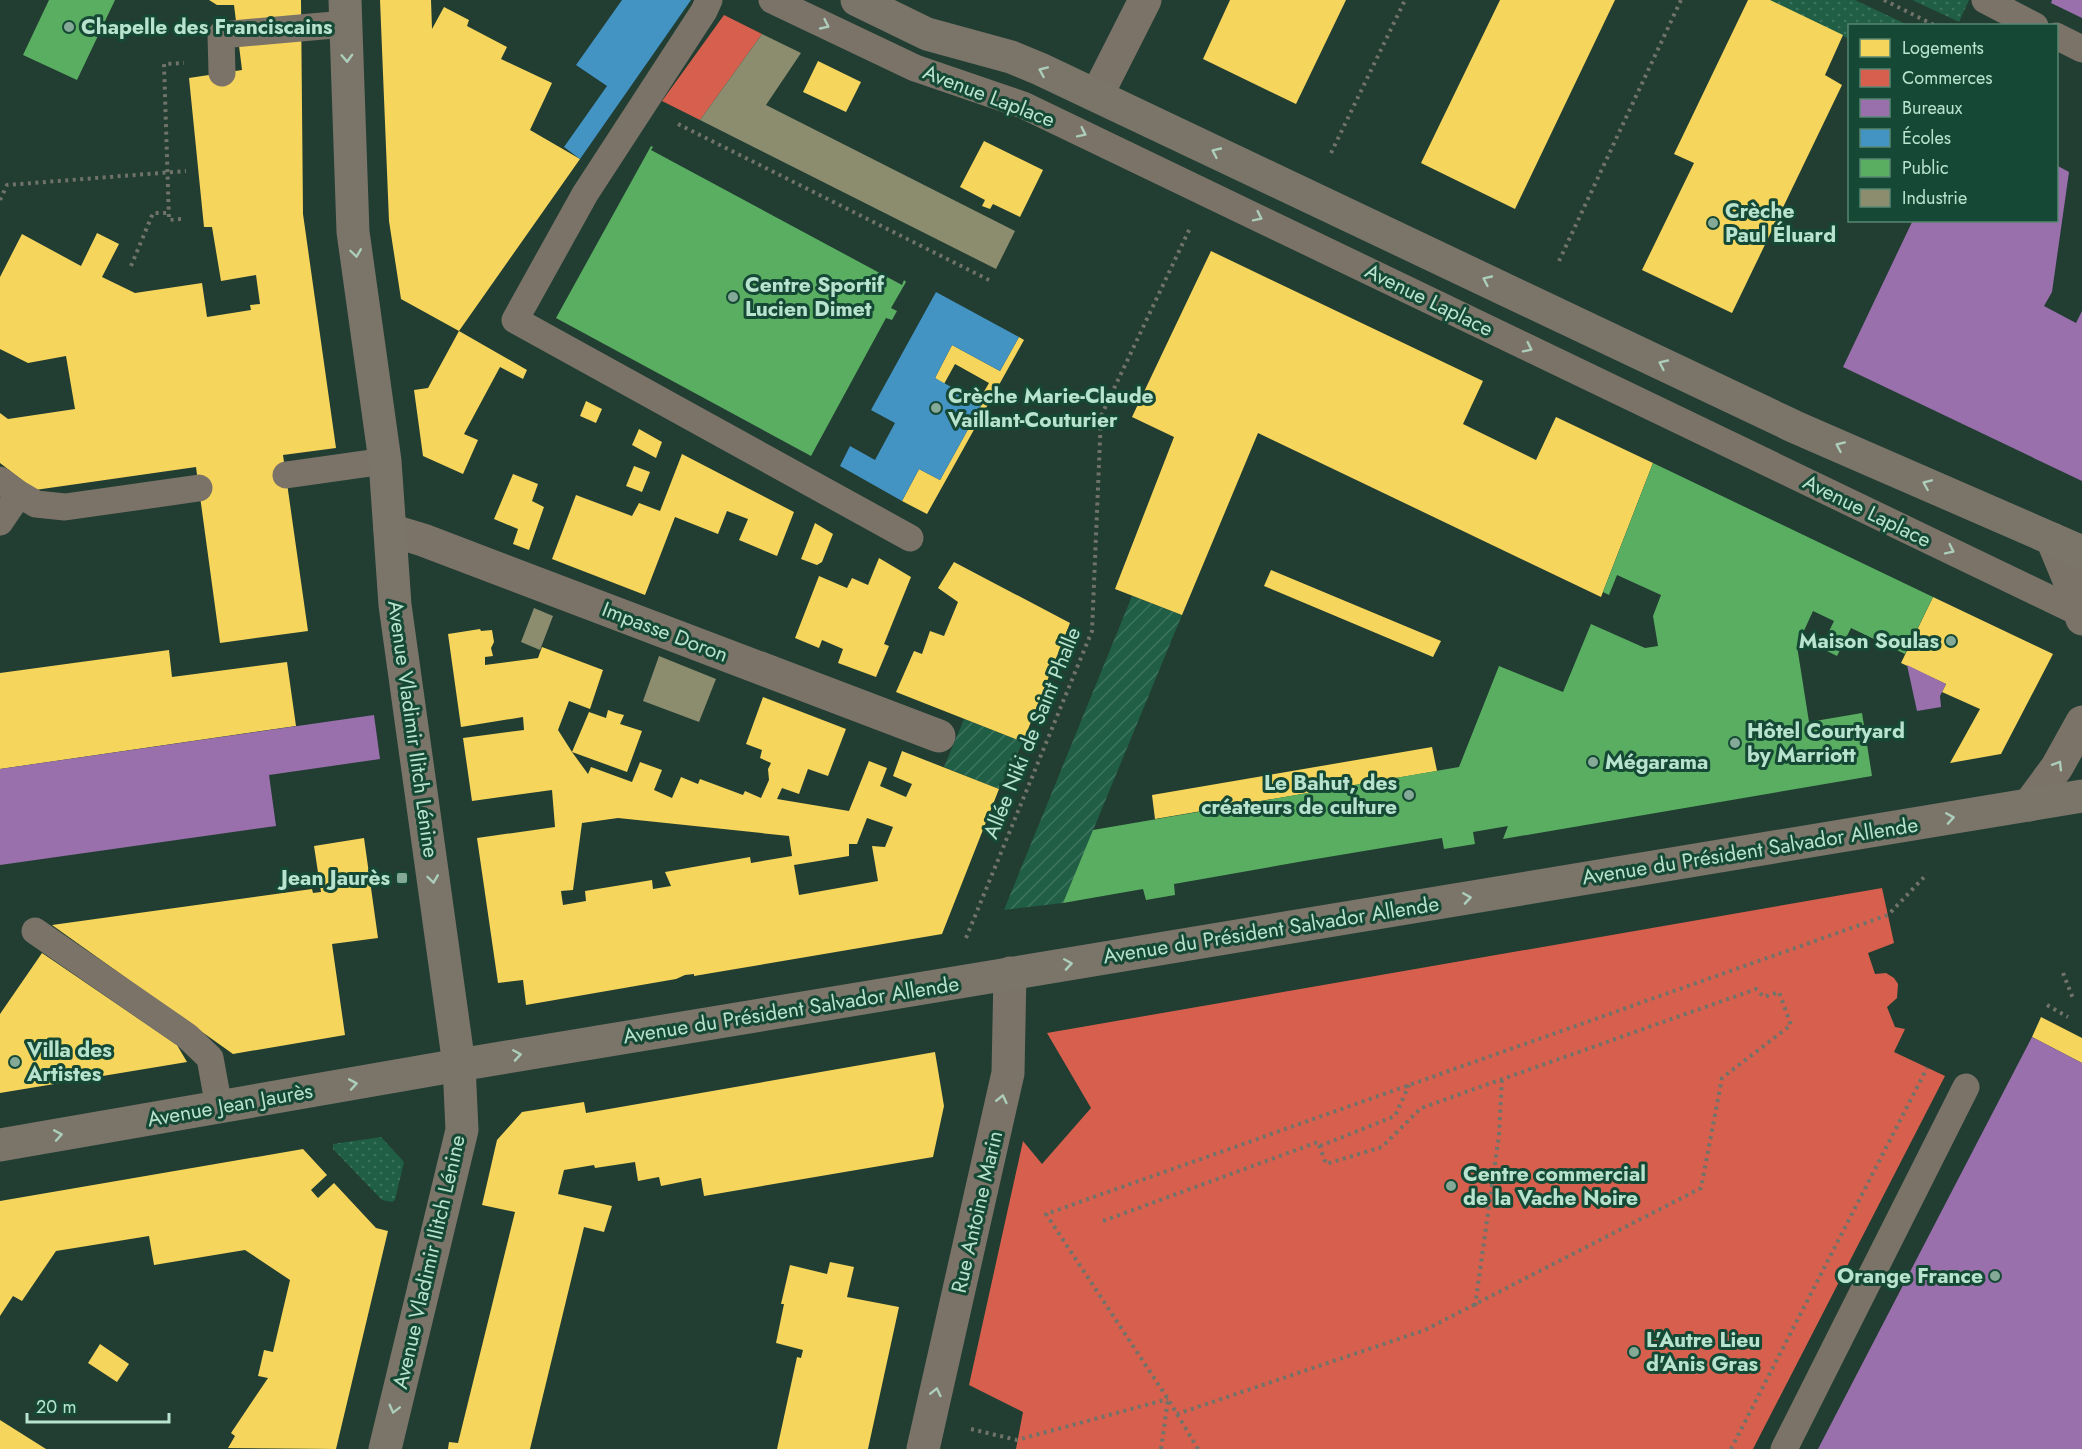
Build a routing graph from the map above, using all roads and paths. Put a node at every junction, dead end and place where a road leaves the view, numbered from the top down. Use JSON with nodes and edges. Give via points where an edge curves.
{"nodes":[{"id":1,"x":709,"y":0,"type":"edge"},
{"id":2,"x":772,"y":0,"type":"edge"},
{"id":3,"x":857,"y":0,"type":"edge"},
{"id":4,"x":1145,"y":0,"type":"edge"},
{"id":5,"x":1405,"y":0,"type":"edge"},
{"id":6,"x":1681,"y":0,"type":"edge"},
{"id":7,"x":1884,"y":0,"type":"edge"},
{"id":8,"x":1985,"y":0,"type":"edge"},
{"id":9,"x":345,"y":12,"type":"edge"},
{"id":10,"x":1932,"y":24,"type":"edge"},
{"id":11,"x":2031,"y":24,"type":"edge"},
{"id":12,"x":2058,"y":37,"type":"edge"},
{"id":13,"x":2082,"y":49,"type":"edge"},
{"id":14,"x":222,"y":66,"type":"joint"},
{"id":15,"x":1097,"y":95,"type":"junction"},
{"id":16,"x":688,"y":129,"type":"dead end"},
{"id":17,"x":1332,"y":153,"type":"dead end"},
{"id":18,"x":186,"y":171,"type":"dead end"},
{"id":19,"x":168,"y":172,"type":"junction"},
{"id":20,"x":0,"y":200,"type":"edge"},
{"id":21,"x":169,"y":213,"type":"junction"},
{"id":22,"x":181,"y":219,"type":"dead end"},
{"id":23,"x":1193,"y":222,"type":"dead end"},
{"id":24,"x":1559,"y":261,"type":"dead end"},
{"id":25,"x":131,"y":266,"type":"dead end"},
{"id":26,"x":991,"y":281,"type":"dead end"},
{"id":27,"x":385,"y":461,"type":"junction"},
{"id":28,"x":286,"y":476,"type":"dead end"},
{"id":29,"x":10,"y":487,"type":"edge"},
{"id":30,"x":199,"y":488,"type":"dead end"},
{"id":31,"x":0,"y":522,"type":"edge"},
{"id":32,"x":390,"y":530,"type":"junction"},
{"id":33,"x":910,"y":538,"type":"dead end"},
{"id":34,"x":2052,"y":539,"type":"junction"},
{"id":35,"x":2082,"y":552,"type":"edge"},
{"id":36,"x":2082,"y":615,"type":"edge"},
{"id":37,"x":2082,"y":722,"type":"edge"},
{"id":38,"x":939,"y":736,"type":"dead end"},
{"id":39,"x":2082,"y":796,"type":"edge"},
{"id":40,"x":2029,"y":805,"type":"junction"},
{"id":41,"x":1927,"y":874,"type":"dead end"},
{"id":42,"x":35,"y":931,"type":"dead end"},
{"id":43,"x":963,"y":944,"type":"dead end"},
{"id":44,"x":2063,"y":973,"type":"dead end"},
{"id":45,"x":1010,"y":974,"type":"junction"},
{"id":46,"x":2074,"y":1001,"type":"dead end"},
{"id":47,"x":2047,"y":1005,"type":"dead end"},
{"id":48,"x":2068,"y":1017,"type":"dead end"},
{"id":49,"x":459,"y":1065,"type":"junction"},
{"id":50,"x":1927,"y":1068,"type":"dead end"},
{"id":51,"x":1502,"y":1079,"type":"junction"},
{"id":52,"x":1409,"y":1085,"type":"junction"},
{"id":53,"x":1966,"y":1087,"type":"dead end"},
{"id":54,"x":219,"y":1107,"type":"junction"},
{"id":55,"x":0,"y":1145,"type":"edge"},
{"id":56,"x":1320,"y":1146,"type":"junction"},
{"id":57,"x":1103,"y":1221,"type":"dead end"},
{"id":58,"x":1475,"y":1306,"type":"junction"},
{"id":59,"x":1168,"y":1399,"type":"junction"},
{"id":60,"x":1177,"y":1414,"type":"junction"},
{"id":61,"x":964,"y":1427,"type":"dead end"},
{"id":62,"x":385,"y":1449,"type":"edge"},
{"id":63,"x":923,"y":1449,"type":"edge"},
{"id":64,"x":1161,"y":1449,"type":"edge"},
{"id":65,"x":1198,"y":1449,"type":"edge"},
{"id":66,"x":1731,"y":1449,"type":"edge"},
{"id":67,"x":1784,"y":1449,"type":"edge"}],
"edges":[{"from":1,"to":33,"type":"lane","via":[[585,194],[515,320]]},
{"from":2,"to":36,"type":"lane","name":"Avenue Laplace","one_way":true,"via":[[915,68],[1023,105]]},
{"from":15,"to":3,"type":"main road","name":"Avenue Laplace","one_way":true,"via":[[1011,57],[927,34]]},
{"from":4,"to":15,"type":"street"},
{"from":5,"to":17,"type":"path"},
{"from":6,"to":24,"type":"path"},
{"from":7,"to":10,"type":"path"},
{"from":8,"to":11,"type":"lane"},
{"from":9,"to":14,"type":"lane","via":[[221,35]]},
{"from":9,"to":27,"type":"main road","name":"Avenue Vladimir Ilitch Lénine","one_way":true,"via":[[353,232]]},
{"from":12,"to":13,"type":"lane"},
{"from":14,"to":19,"type":"path","via":[[164,64]]},
{"from":34,"to":15,"type":"main road","name":"Avenue Laplace","one_way":true,"via":[[1793,426]]},
{"from":16,"to":26,"type":"path"},
{"from":18,"to":19,"type":"path"},
{"from":19,"to":20,"type":"path","via":[[7,185]]},
{"from":19,"to":21,"type":"path"},
{"from":21,"to":22,"type":"path","via":[[169,220]]},
{"from":21,"to":25,"type":"path","via":[[153,213]]},
{"from":23,"to":43,"type":"path","name":"Allée Niki de Saint Phalle","via":[[1101,416],[1092,631]]},
{"from":27,"to":28,"type":"lane"},
{"from":27,"to":32,"type":"main road","name":"Avenue Vladimir Ilitch Lénine"},
{"from":29,"to":30,"type":"lane","via":[[36,504],[65,507]]},
{"from":29,"to":31,"type":"lane"},
{"from":32,"to":38,"type":"street","name":"Impasse Doron"},
{"from":32,"to":49,"type":"main road","name":"Avenue Vladimir Ilitch Lénine","one_way":true,"via":[[394,605]]},
{"from":34,"to":35,"type":"main road","name":"Avenue Laplace"},
{"from":34,"to":36,"type":"street","name":"Avenue Laplace"},
{"from":40,"to":37,"type":"street","one_way":true,"via":[[2057,768]]},
{"from":39,"to":40,"type":"main road","name":"Avenue du Président Salvador Allende"},
{"from":45,"to":40,"type":"main road","name":"Avenue du Président Salvador Allende","one_way":true},
{"from":41,"to":52,"type":"path","via":[[1888,915]]},
{"from":42,"to":54,"type":"lane","via":[[203,1050],[210,1058]]},
{"from":44,"to":46,"type":"path"},
{"from":49,"to":45,"type":"main road","name":"Avenue du Président Salvador Allende","one_way":true},
{"from":63,"to":45,"type":"street","name":"Rue Antoine Marin","one_way":true,"via":[[1008,1073]]},
{"from":47,"to":48,"type":"path"},
{"from":54,"to":49,"type":"main road","name":"Avenue Jean Jaurès","one_way":true},
{"from":49,"to":62,"type":"main road","name":"Avenue Vladimir Ilitch Lénine","one_way":true,"via":[[462,1130]]},
{"from":50,"to":66,"type":"path"},
{"from":51,"to":56,"type":"path","via":[[1421,1108],[1382,1147],[1326,1164]]},
{"from":51,"to":58,"type":"path","via":[[1499,1135]]},
{"from":51,"to":58,"type":"path","via":[[1756,989],[1764,997],[1779,992],[1791,1025],[1722,1078],[1701,1188]]},
{"from":52,"to":56,"type":"path","via":[[1395,1116]]},
{"from":52,"to":59,"type":"path","via":[[1046,1214]]},
{"from":53,"to":67,"type":"lane"},
{"from":55,"to":54,"type":"main road","name":"Avenue Jean Jaurès","one_way":true},
{"from":56,"to":57,"type":"path","via":[[1318,1142]]},
{"from":58,"to":60,"type":"path","via":[[1425,1330]]},
{"from":59,"to":60,"type":"path"},
{"from":59,"to":61,"type":"path","via":[[1017,1440]]},
{"from":59,"to":64,"type":"path"},
{"from":60,"to":65,"type":"path"}]}
